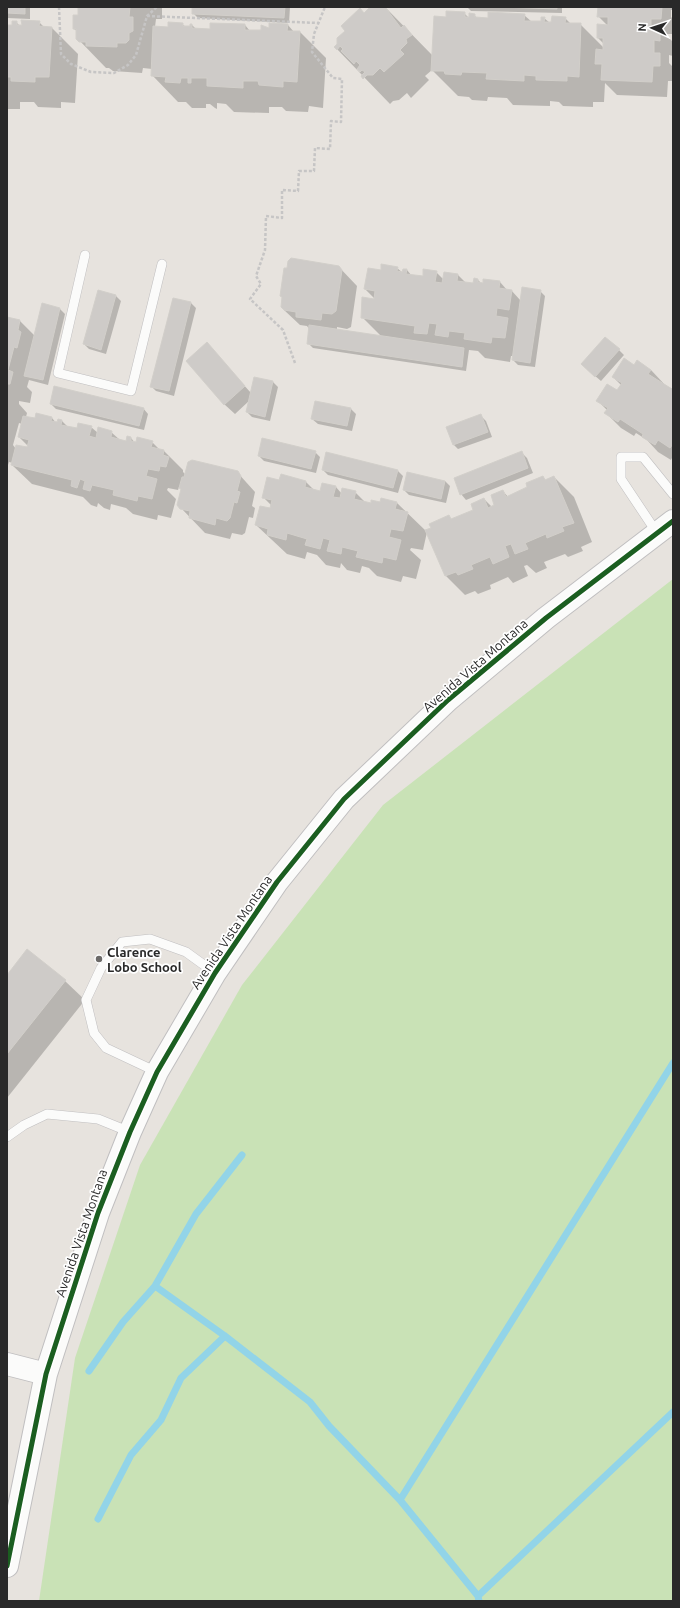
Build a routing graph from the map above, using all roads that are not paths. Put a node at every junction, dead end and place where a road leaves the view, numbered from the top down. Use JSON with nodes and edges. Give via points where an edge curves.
{"nodes":[{"id":1,"x":85,"y":255,"type":"dead end"},
{"id":2,"x":162,"y":264,"type":"dead end"},
{"id":3,"x":673,"y":494,"type":"edge"},
{"id":4,"x":665,"y":527,"type":"edge"},
{"id":5,"x":215,"y":973,"type":"junction"},
{"id":6,"x":157,"y":1072,"type":"junction"},
{"id":7,"x":130,"y":1132,"type":"junction"},
{"id":8,"x":7,"y":1137,"type":"edge"},
{"id":9,"x":7,"y":1364,"type":"edge"},
{"id":10,"x":46,"y":1374,"type":"junction"},
{"id":11,"x":7,"y":1566,"type":"edge"}],
"edges":[{"from":1,"to":2,"type":"lane","via":[[58,372],[131,391]]},
{"from":3,"to":4,"type":"lane","via":[[643,457],[621,457],[621,479]]},
{"from":4,"to":5,"type":"street","name":"Avenida Vista Montana","via":[[546,618],[448,700],[344,800],[277,882]]},
{"from":5,"to":6,"type":"street","name":"Avenida Vista Montana"},
{"from":5,"to":6,"type":"lane","via":[[186,952],[150,939],[122,942],[101,968],[86,1000],[94,1033],[106,1048]]},
{"from":6,"to":7,"type":"street","name":"Avenida Vista Montana"},
{"from":7,"to":8,"type":"lane","via":[[98,1119],[47,1114],[24,1124]]},
{"from":7,"to":10,"type":"street","name":"Avenida Vista Montana","via":[[98,1213]]},
{"from":9,"to":10,"type":"street"},
{"from":10,"to":11,"type":"street","name":"Avenida Vista Montana"}]}
